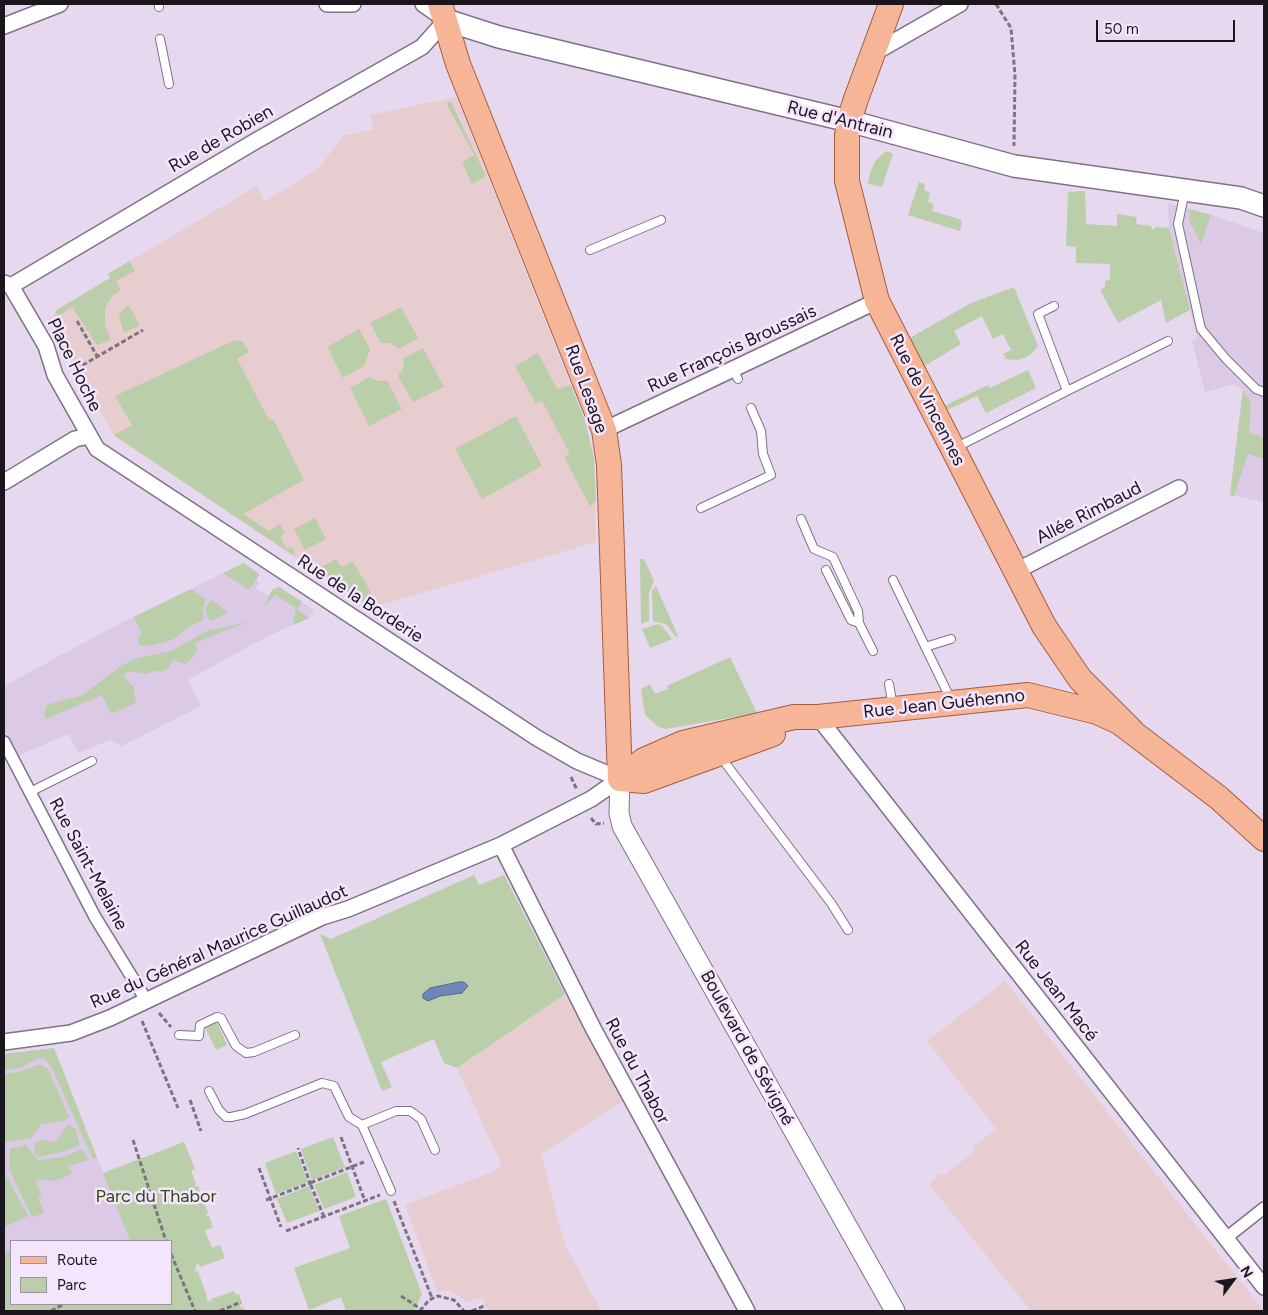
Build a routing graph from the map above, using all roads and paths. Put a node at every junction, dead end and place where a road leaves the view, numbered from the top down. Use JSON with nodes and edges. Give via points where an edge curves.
{"nodes":[{"id":1,"x":60,"y":4,"type":"edge"},
{"id":2,"x":327,"y":4,"type":"edge"},
{"id":3,"x":353,"y":4,"type":"edge"},
{"id":4,"x":423,"y":4,"type":"edge"},
{"id":5,"x":891,"y":4,"type":"edge"},
{"id":6,"x":960,"y":4,"type":"edge"},
{"id":7,"x":996,"y":4,"type":"edge"},
{"id":8,"x":447,"y":8,"type":"edge"},
{"id":9,"x":4,"y":26,"type":"edge"},
{"id":10,"x":160,"y":39,"type":"dead end"},
{"id":11,"x":874,"y":53,"type":"junction"},
{"id":12,"x":169,"y":84,"type":"dead end"},
{"id":13,"x":848,"y":121,"type":"junction"},
{"id":14,"x":1014,"y":166,"type":"junction"},
{"id":15,"x":1185,"y":189,"type":"junction"},
{"id":16,"x":1264,"y":206,"type":"edge"},
{"id":17,"x":661,"y":220,"type":"dead end"},
{"id":18,"x":590,"y":250,"type":"dead end"},
{"id":19,"x":8,"y":284,"type":"edge"},
{"id":20,"x":877,"y":301,"type":"junction"},
{"id":21,"x":1054,"y":306,"type":"dead end"},
{"id":22,"x":77,"y":322,"type":"dead end"},
{"id":23,"x":143,"y":330,"type":"dead end"},
{"id":24,"x":1168,"y":340,"type":"dead end"},
{"id":25,"x":97,"y":356,"type":"junction"},
{"id":26,"x":76,"y":369,"type":"dead end"},
{"id":27,"x":1067,"y":391,"type":"junction"},
{"id":28,"x":1264,"y":392,"type":"edge"},
{"id":29,"x":751,"y":408,"type":"dead end"},
{"id":30,"x":604,"y":430,"type":"junction"},
{"id":31,"x":89,"y":436,"type":"junction"},
{"id":32,"x":952,"y":449,"type":"junction"},
{"id":33,"x":4,"y":482,"type":"edge"},
{"id":34,"x":1179,"y":488,"type":"dead end"},
{"id":35,"x":700,"y":508,"type":"dead end"},
{"id":36,"x":801,"y":519,"type":"dead end"},
{"id":37,"x":826,"y":570,"type":"dead end"},
{"id":38,"x":1016,"y":571,"type":"junction"},
{"id":39,"x":893,"y":580,"type":"dead end"},
{"id":40,"x":859,"y":623,"type":"junction"},
{"id":41,"x":951,"y":638,"type":"dead end"},
{"id":42,"x":925,"y":646,"type":"junction"},
{"id":43,"x":873,"y":651,"type":"dead end"},
{"id":44,"x":1065,"y":660,"type":"junction"},
{"id":45,"x":889,"y":684,"type":"dead end"},
{"id":46,"x":1042,"y":697,"type":"junction"},
{"id":47,"x":952,"y":702,"type":"junction"},
{"id":48,"x":894,"y":709,"type":"junction"},
{"id":49,"x":818,"y":718,"type":"junction"},
{"id":50,"x":1132,"y":731,"type":"junction"},
{"id":51,"x":4,"y":742,"type":"edge"},
{"id":52,"x":720,"y":743,"type":"junction"},
{"id":53,"x":92,"y":762,"type":"dead end"},
{"id":54,"x":620,"y":779,"type":"junction"},
{"id":55,"x":30,"y":792,"type":"junction"},
{"id":56,"x":1262,"y":833,"type":"edge"},
{"id":57,"x":501,"y":845,"type":"junction"},
{"id":58,"x":848,"y":930,"type":"dead end"},
{"id":59,"x":141,"y":1003,"type":"junction"},
{"id":60,"x":179,"y":1035,"type":"joint"},
{"id":61,"x":295,"y":1035,"type":"dead end"},
{"id":62,"x":4,"y":1042,"type":"edge"},
{"id":63,"x":209,"y":1091,"type":"dead end"},
{"id":64,"x":190,"y":1100,"type":"dead end"},
{"id":65,"x":178,"y":1108,"type":"dead end"},
{"id":66,"x":362,"y":1126,"type":"junction"},
{"id":67,"x":201,"y":1131,"type":"dead end"},
{"id":68,"x":341,"y":1137,"type":"dead end"},
{"id":69,"x":133,"y":1140,"type":"dead end"},
{"id":70,"x":298,"y":1148,"type":"dead end"},
{"id":71,"x":435,"y":1150,"type":"dead end"},
{"id":72,"x":362,"y":1163,"type":"dead end"},
{"id":73,"x":352,"y":1167,"type":"junction"},
{"id":74,"x":259,"y":1168,"type":"dead end"},
{"id":75,"x":310,"y":1183,"type":"junction"},
{"id":76,"x":391,"y":1191,"type":"joint"},
{"id":77,"x":375,"y":1197,"type":"dead end"},
{"id":78,"x":270,"y":1198,"type":"junction"},
{"id":79,"x":266,"y":1200,"type":"dead end"},
{"id":80,"x":365,"y":1201,"type":"junction"},
{"id":81,"x":1264,"y":1208,"type":"edge"},
{"id":82,"x":324,"y":1217,"type":"junction"},
{"id":83,"x":281,"y":1227,"type":"dead end"},
{"id":84,"x":286,"y":1231,"type":"dead end"},
{"id":85,"x":1226,"y":1238,"type":"junction"},
{"id":86,"x":166,"y":1240,"type":"edge"},
{"id":87,"x":172,"y":1256,"type":"edge"},
{"id":88,"x":1262,"y":1279,"type":"edge"},
{"id":89,"x":401,"y":1296,"type":"dead end"},
{"id":90,"x":432,"y":1298,"type":"junction"},
{"id":91,"x":241,"y":1302,"type":"dead end"},
{"id":92,"x":62,"y":1305,"type":"edge"},
{"id":93,"x":486,"y":1305,"type":"dead end"},
{"id":94,"x":420,"y":1310,"type":"edge"},
{"id":95,"x":51,"y":1311,"type":"edge"},
{"id":96,"x":195,"y":1311,"type":"edge"},
{"id":97,"x":220,"y":1311,"type":"edge"},
{"id":98,"x":464,"y":1311,"type":"edge"},
{"id":99,"x":472,"y":1311,"type":"edge"},
{"id":100,"x":747,"y":1311,"type":"edge"},
{"id":101,"x":895,"y":1311,"type":"edge"}],
"edges":[{"from":1,"to":9,"type":"street"},
{"from":2,"to":3,"type":"street"},
{"from":4,"to":8,"type":"street","name":"Rue d'Antrain"},
{"from":5,"to":11,"type":"main road","name":"Rue de Vincennes"},
{"from":6,"to":11,"type":"street"},
{"from":7,"to":14,"type":"path","via":[[1011,28],[1015,75]]},
{"from":8,"to":13,"type":"main road","name":"Rue d'Antrain","via":[[499,37]]},
{"from":8,"to":19,"type":"street","name":"Rue de Robien","via":[[416,51]]},
{"from":8,"to":30,"type":"main road","name":"Rue Lesage","via":[[458,64],[545,271]]},
{"from":10,"to":12,"type":"lane"},
{"from":11,"to":13,"type":"main road","name":"Rue de Vincennes"},
{"from":13,"to":14,"type":"main road","name":"Rue d'Antrain"},
{"from":13,"to":20,"type":"main road","name":"Rue de Vincennes","via":[[847,181]]},
{"from":14,"to":15,"type":"main road","name":"Rue d'Antrain"},
{"from":15,"to":16,"type":"main road","name":"Rue d'Antrain","via":[[1241,198]]},
{"from":15,"to":28,"type":"lane","via":[[1178,224],[1201,329],[1256,389]]},
{"from":17,"to":18,"type":"lane"},
{"from":19,"to":31,"type":"street","name":"Place Hoche","via":[[46,346],[55,375]]},
{"from":20,"to":30,"type":"street","name":"Rue François Broussais","via":[[735,374]]},
{"from":20,"to":32,"type":"main road","name":"Rue de Vincennes"},
{"from":21,"to":27,"type":"lane","via":[[1038,314]]},
{"from":22,"to":25,"type":"path"},
{"from":23,"to":25,"type":"path"},
{"from":24,"to":27,"type":"lane"},
{"from":25,"to":26,"type":"path"},
{"from":27,"to":32,"type":"lane"},
{"from":29,"to":35,"type":"lane","via":[[761,431],[763,454],[771,475]]},
{"from":30,"to":54,"type":"main road","name":"Rue Lesage","via":[[610,465]]},
{"from":31,"to":33,"type":"street","name":"Place Hoche","via":[[75,439]]},
{"from":31,"to":54,"type":"street","name":"Rue de la Borderie","via":[[97,449],[537,738],[577,761]]},
{"from":32,"to":38,"type":"main road","name":"Rue de Vincennes"},
{"from":34,"to":38,"type":"street","name":"Allée Rimbaud"},
{"from":36,"to":40,"type":"lane","via":[[814,549],[833,557],[858,611]]},
{"from":37,"to":40,"type":"lane","via":[[851,620]]},
{"from":38,"to":44,"type":"main road","name":"Rue de Vincennes"},
{"from":39,"to":42,"type":"lane"},
{"from":40,"to":43,"type":"lane"},
{"from":41,"to":42,"type":"lane"},
{"from":42,"to":47,"type":"lane"},
{"from":44,"to":46,"type":"main road","via":[[1053,687]]},
{"from":44,"to":50,"type":"main road","name":"Rue de Vincennes","via":[[1083,683]]},
{"from":45,"to":48,"type":"lane"},
{"from":46,"to":47,"type":"main road","name":"Rue Jean Guéhenno","via":[[1020,694]]},
{"from":46,"to":50,"type":"main road","name":"Rue Jean Guéhenno","via":[[1097,712]]},
{"from":47,"to":48,"type":"main road","name":"Rue Jean Guéhenno"},
{"from":48,"to":49,"type":"main road","name":"Rue Jean Guéhenno"},
{"from":49,"to":52,"type":"main road","name":"Rue Jean Guéhenno","via":[[794,717]]},
{"from":49,"to":85,"type":"street","name":"Rue Jean Macé"},
{"from":50,"to":56,"type":"main road","name":"Rue Jean Guéhenno"},
{"from":51,"to":55,"type":"street","name":"Rue Saint-Melaine"},
{"from":52,"to":54,"type":"main road","name":"Rue Jean Guéhenno","via":[[683,743],[644,760]]},
{"from":52,"to":58,"type":"lane","via":[[730,770]]},
{"from":53,"to":55,"type":"lane"},
{"from":54,"to":57,"type":"street","name":"Rue du Général Maurice Guillaudot","via":[[591,799]]},
{"from":54,"to":101,"type":"street","name":"Boulevard de Sévigné","via":[[618,813],[622,826]]},
{"from":55,"to":59,"type":"street","name":"Rue Saint-Melaine"},
{"from":57,"to":59,"type":"street","name":"Rue du Général Maurice Guillaudot","via":[[322,918]]},
{"from":57,"to":100,"type":"street","name":"Rue du Thabor","via":[[594,1030]]},
{"from":59,"to":60,"type":"path"},
{"from":59,"to":62,"type":"street","name":"Rue du Général Maurice Guillaudot","via":[[71,1033]]},
{"from":59,"to":65,"type":"path"},
{"from":60,"to":61,"type":"lane","via":[[198,1036],[200,1025],[217,1017],[221,1018],[236,1046],[246,1053]]},
{"from":63,"to":66,"type":"lane","via":[[219,1110],[226,1117],[231,1117],[328,1083],[334,1086],[349,1117]]},
{"from":64,"to":67,"type":"path"},
{"from":66,"to":71,"type":"lane","via":[[396,1111],[410,1111],[421,1119]]},
{"from":66,"to":76,"type":"lane"},
{"from":68,"to":73,"type":"path"},
{"from":69,"to":86,"type":"path"},
{"from":70,"to":75,"type":"path"},
{"from":72,"to":73,"type":"path"},
{"from":73,"to":75,"type":"path"},
{"from":73,"to":80,"type":"path"},
{"from":74,"to":78,"type":"path"},
{"from":75,"to":78,"type":"path"},
{"from":75,"to":82,"type":"path"},
{"from":76,"to":90,"type":"path"},
{"from":77,"to":80,"type":"path"},
{"from":78,"to":79,"type":"path"},
{"from":78,"to":83,"type":"path"},
{"from":80,"to":82,"type":"path"},
{"from":81,"to":85,"type":"street"},
{"from":82,"to":84,"type":"path"},
{"from":85,"to":88,"type":"street","name":"Rue Jean Macé"},
{"from":87,"to":96,"type":"path"},
{"from":89,"to":94,"type":"path"},
{"from":90,"to":94,"type":"path"},
{"from":90,"to":98,"type":"path","via":[[454,1300]]},
{"from":91,"to":97,"type":"path"},
{"from":92,"to":95,"type":"path"},
{"from":93,"to":99,"type":"path"}]}
